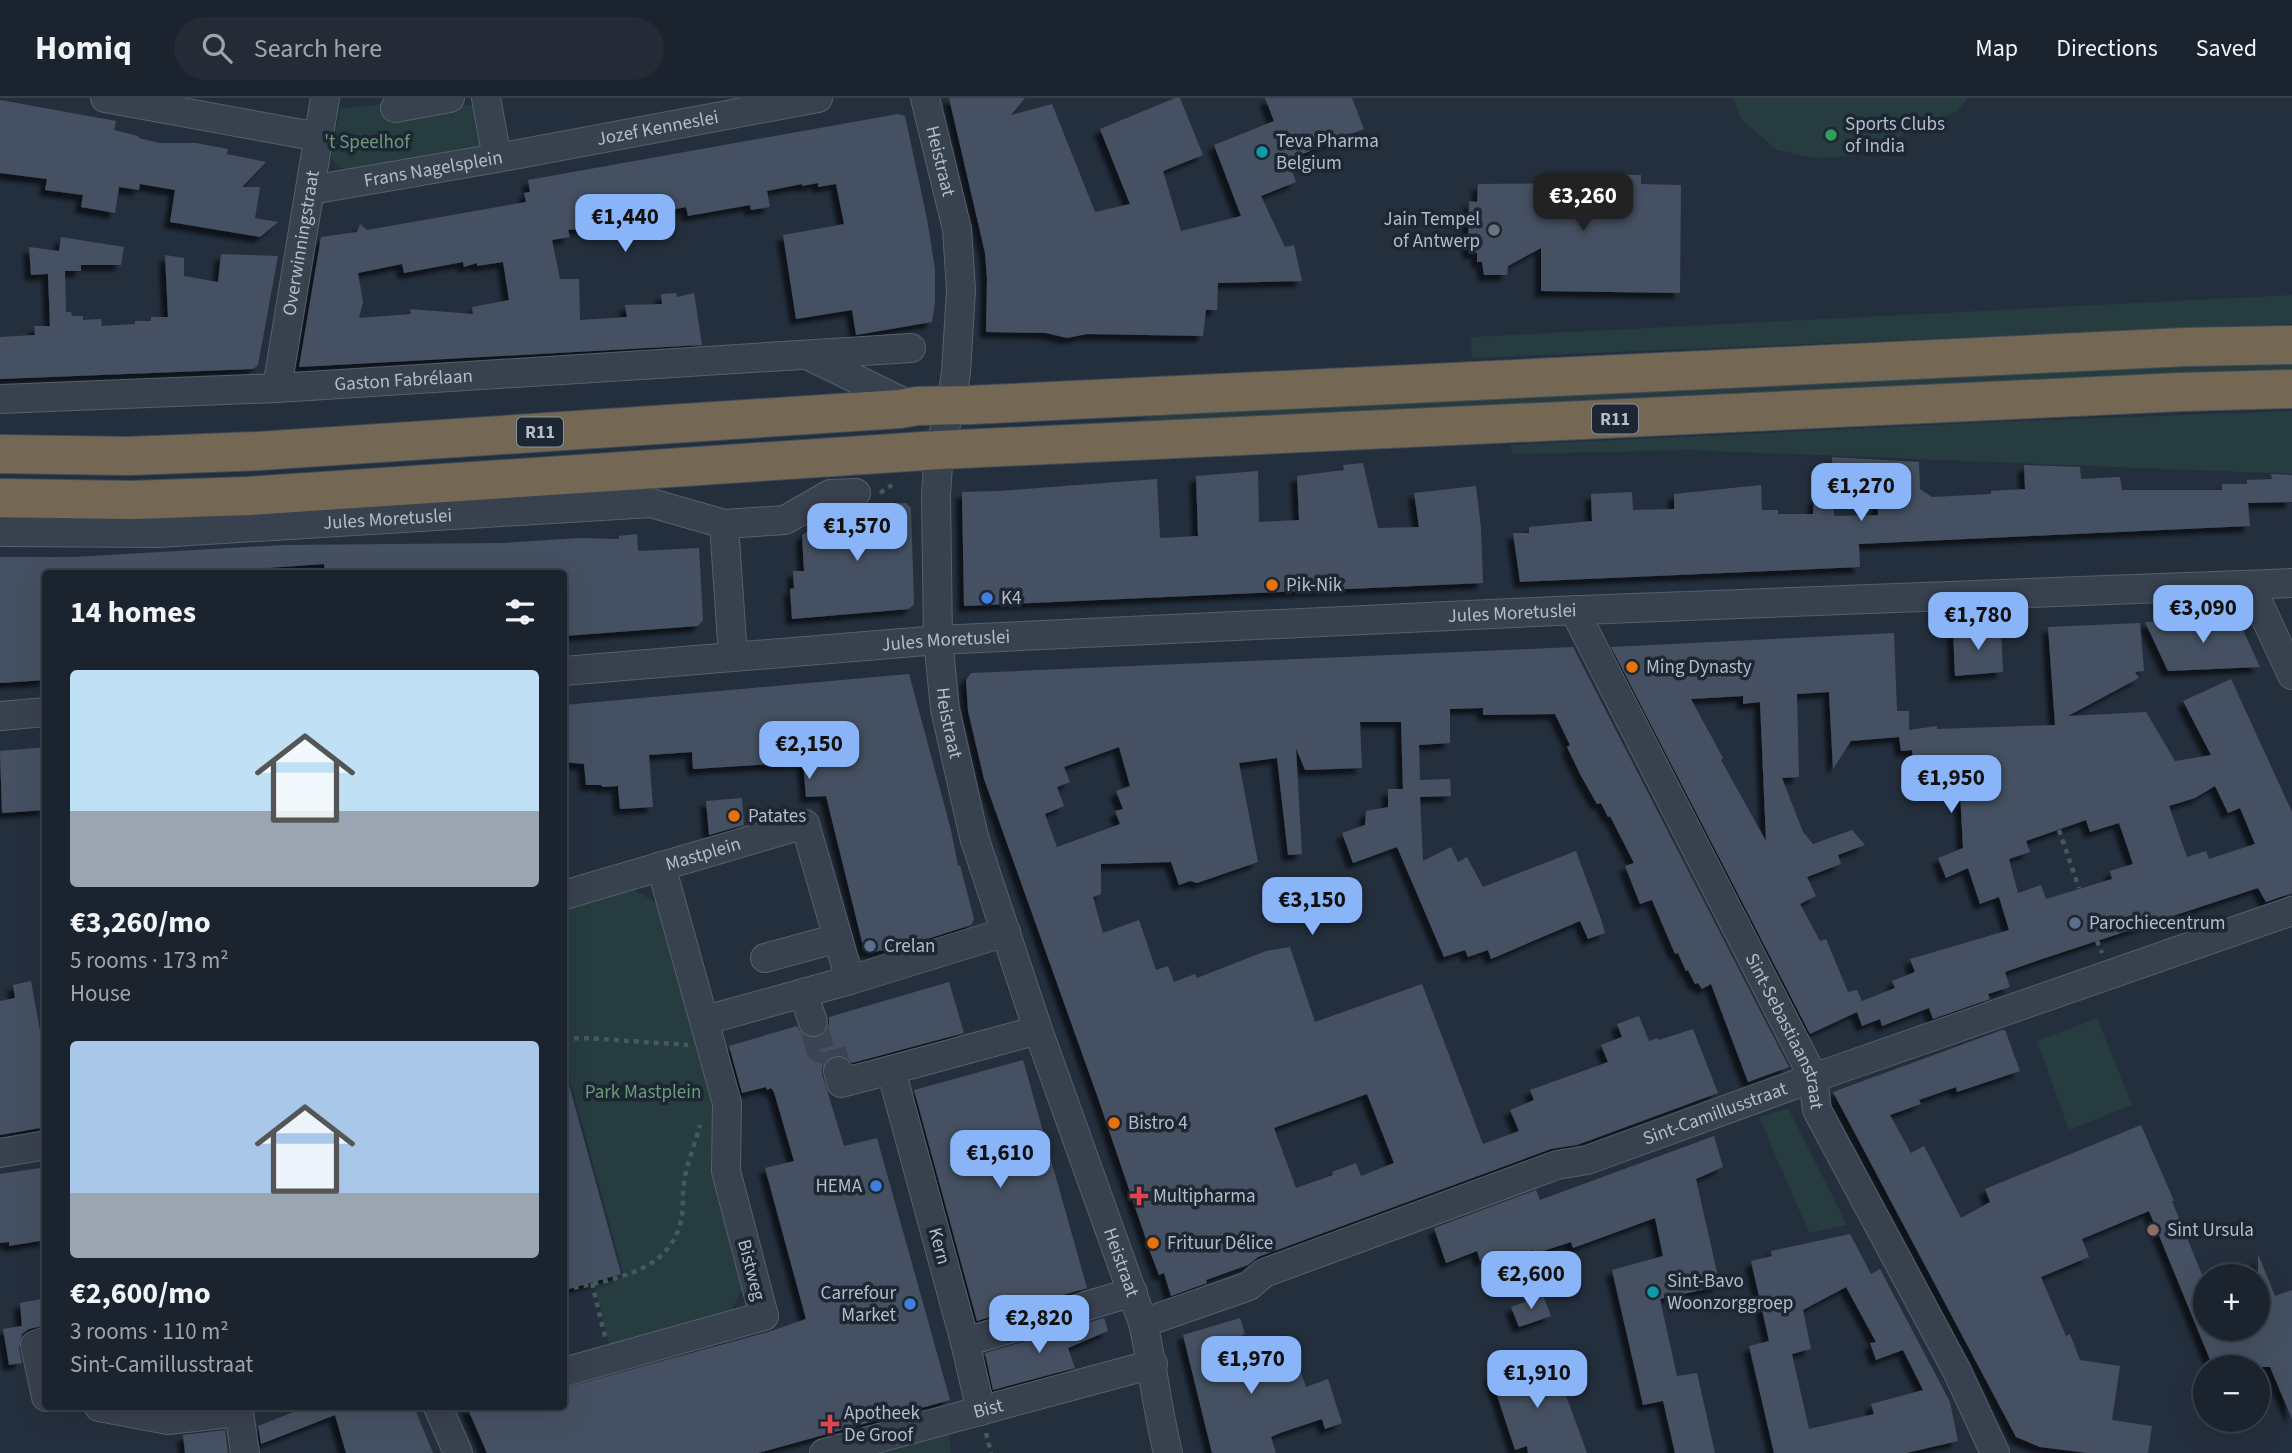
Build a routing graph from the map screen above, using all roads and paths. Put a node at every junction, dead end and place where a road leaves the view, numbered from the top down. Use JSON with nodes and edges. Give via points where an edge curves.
{"nodes":[{"id":1,"x":105,"y":98,"type":"edge"},
{"id":2,"x":326,"y":98,"type":"edge"},
{"id":3,"x":450,"y":98,"type":"edge"},
{"id":4,"x":486,"y":98,"type":"edge"},
{"id":5,"x":818,"y":98,"type":"edge"},
{"id":6,"x":925,"y":98,"type":"edge"},
{"id":7,"x":395,"y":108,"type":"dead end"},
{"id":8,"x":319,"y":136,"type":"junction"},
{"id":9,"x":497,"y":158,"type":"junction"},
{"id":10,"x":311,"y":190,"type":"junction"},
{"id":11,"x":2292,"y":345,"type":"edge"},
{"id":12,"x":911,"y":348,"type":"dead end"},
{"id":13,"x":807,"y":355,"type":"junction"},
{"id":14,"x":277,"y":388,"type":"junction"},
{"id":15,"x":2292,"y":389,"type":"edge"},
{"id":16,"x":0,"y":399,"type":"edge"},
{"id":17,"x":934,"y":406,"type":"junction"},
{"id":18,"x":939,"y":450,"type":"junction"},
{"id":19,"x":0,"y":454,"type":"edge"},
{"id":20,"x":856,"y":493,"type":"dead end"},
{"id":21,"x":0,"y":498,"type":"edge"},
{"id":22,"x":724,"y":523,"type":"junction"},
{"id":23,"x":0,"y":533,"type":"edge"},
{"id":24,"x":2292,"y":583,"type":"edge"},
{"id":25,"x":2250,"y":584,"type":"junction"},
{"id":26,"x":1574,"y":610,"type":"junction"},
{"id":27,"x":938,"y":640,"type":"junction"},
{"id":28,"x":733,"y":657,"type":"junction"},
{"id":29,"x":567,"y":671,"type":"edge"},
{"id":30,"x":2292,"y":675,"type":"edge"},
{"id":31,"x":42,"y":712,"type":"edge"},
{"id":32,"x":0,"y":716,"type":"edge"},
{"id":33,"x":2059,"y":830,"type":"dead end"},
{"id":34,"x":661,"y":866,"type":"junction"},
{"id":35,"x":2079,"y":888,"type":"dead end"},
{"id":36,"x":567,"y":894,"type":"edge"},
{"id":37,"x":2292,"y":911,"type":"edge"},
{"id":38,"x":1006,"y":932,"type":"junction"},
{"id":39,"x":838,"y":937,"type":"junction"},
{"id":40,"x":765,"y":958,"type":"dead end"},
{"id":41,"x":850,"y":980,"type":"junction"},
{"id":42,"x":803,"y":993,"type":"junction"},
{"id":43,"x":813,"y":1022,"type":"tunnel mouth"},
{"id":44,"x":1038,"y":1030,"type":"junction"},
{"id":45,"x":567,"y":1040,"type":"edge"},
{"id":46,"x":700,"y":1042,"type":"junction"},
{"id":47,"x":838,"y":1070,"type":"tunnel mouth"},
{"id":48,"x":891,"y":1070,"type":"junction"},
{"id":49,"x":1813,"y":1078,"type":"junction"},
{"id":50,"x":702,"y":1117,"type":"dead end"},
{"id":51,"x":42,"y":1147,"type":"edge"},
{"id":52,"x":0,"y":1153,"type":"edge"},
{"id":53,"x":592,"y":1283,"type":"junction"},
{"id":54,"x":567,"y":1289,"type":"edge"},
{"id":55,"x":1133,"y":1292,"type":"junction"},
{"id":56,"x":1143,"y":1323,"type":"junction"},
{"id":57,"x":42,"y":1342,"type":"edge"},
{"id":58,"x":965,"y":1342,"type":"junction"},
{"id":59,"x":610,"y":1359,"type":"junction"},
{"id":60,"x":1153,"y":1364,"type":"junction"},
{"id":61,"x":567,"y":1371,"type":"edge"},
{"id":62,"x":42,"y":1377,"type":"edge"},
{"id":63,"x":115,"y":1410,"type":"edge"},
{"id":64,"x":439,"y":1410,"type":"edge"},
{"id":65,"x":981,"y":1411,"type":"junction"},
{"id":66,"x":246,"y":1453,"type":"edge"},
{"id":67,"x":458,"y":1453,"type":"edge"},
{"id":68,"x":824,"y":1453,"type":"edge"},
{"id":69,"x":1168,"y":1453,"type":"edge"},
{"id":70,"x":1995,"y":1453,"type":"edge"}],
"edges":[{"from":1,"to":8,"type":"street"},
{"from":2,"to":8,"type":"street","name":"Overwinningstraat"},
{"from":3,"to":7,"type":"street"},
{"from":4,"to":9,"type":"street","name":"Frans Nagelsplein"},
{"from":5,"to":9,"type":"street","name":"Jozef Kenneslei"},
{"from":6,"to":17,"type":"street","name":"Heistraat","via":[[957,229],[961,290],[956,372]]},
{"from":8,"to":10,"type":"street","name":"Overwinningstraat"},
{"from":9,"to":10,"type":"street","name":"Frans Nagelsplein"},
{"from":10,"to":14,"type":"street","name":"Overwinningstraat"},
{"from":11,"to":17,"type":"highway","number":"R11"},
{"from":12,"to":13,"type":"street","name":"Gaston Fabrélaan"},
{"from":13,"to":14,"type":"street","name":"Gaston Fabrélaan"},
{"from":13,"to":17,"type":"street","name":"Gaston Fabrélaan","via":[[899,400]]},
{"from":14,"to":16,"type":"street","name":"Gaston Fabrélaan"},
{"from":15,"to":18,"type":"highway","number":"R11"},
{"from":17,"to":18,"type":"street","name":"Heistraat"},
{"from":17,"to":19,"type":"highway","number":"R11","via":[[259,451]]},
{"from":18,"to":21,"type":"highway","number":"R11","via":[[248,496]]},
{"from":18,"to":27,"type":"street","name":"Heistraat"},
{"from":20,"to":22,"type":"street","name":"Jules Moretuslei","via":[[830,494],[785,520]]},
{"from":22,"to":23,"type":"street","name":"Jules Moretuslei","via":[[652,503],[158,533]]},
{"from":22,"to":28,"type":"street"},
{"from":24,"to":25,"type":"street","name":"Jules Moretuslei"},
{"from":25,"to":26,"type":"street","name":"Jules Moretuslei"},
{"from":25,"to":30,"type":"street"},
{"from":26,"to":27,"type":"street","name":"Jules Moretuslei"},
{"from":26,"to":49,"type":"street","name":"Sint-Sebastiaanstraat"},
{"from":27,"to":28,"type":"street","name":"Jules Moretuslei"},
{"from":27,"to":38,"type":"street","name":"Heistraat","via":[[950,735],[974,837]]},
{"from":28,"to":29,"type":"street","name":"Jules Moretuslei"},
{"from":31,"to":32,"type":"street"},
{"from":33,"to":35,"type":"path"},
{"from":34,"to":36,"type":"street"},
{"from":34,"to":39,"type":"street","name":"Mastplein","via":[[805,824]]},
{"from":34,"to":46,"type":"street","name":"Mastplein"},
{"from":37,"to":49,"type":"street","name":"Sint-Camillusstraat"},
{"from":38,"to":41,"type":"street"},
{"from":38,"to":44,"type":"street","name":"Heistraat"},
{"from":39,"to":40,"type":"street"},
{"from":39,"to":41,"type":"street","name":"Mastplein"},
{"from":41,"to":42,"type":"street"},
{"from":42,"to":43,"type":"street"},
{"from":42,"to":46,"type":"street"},
{"from":44,"to":48,"type":"street"},
{"from":44,"to":55,"type":"street","name":"Heistraat"},
{"from":45,"to":46,"type":"path"},
{"from":46,"to":59,"type":"street","name":"Bistweg","via":[[727,1103],[726,1171],[764,1316]]},
{"from":47,"to":48,"type":"street","via":[[841,1083]]},
{"from":48,"to":58,"type":"street","name":"Kern"},
{"from":49,"to":56,"type":"street","name":"Sint-Camillusstraat","via":[[1587,1160],[1557,1165],[1264,1273],[1249,1286]]},
{"from":49,"to":70,"type":"street","name":"Sint-Sebastiaanstraat","via":[[1817,1110],[1957,1371]]},
{"from":50,"to":53,"type":"path","via":[[673,1243],[655,1263]]},
{"from":51,"to":52,"type":"street"},
{"from":53,"to":54,"type":"path"},
{"from":53,"to":59,"type":"path"},
{"from":55,"to":56,"type":"street","name":"Heistraat"},
{"from":55,"to":58,"type":"street"},
{"from":56,"to":60,"type":"street"},
{"from":57,"to":62,"type":"street","via":[[35,1345]]},
{"from":58,"to":65,"type":"street","name":"Kern"},
{"from":59,"to":61,"type":"street","name":"Bistweg"},
{"from":60,"to":65,"type":"street","name":"Bist"},
{"from":60,"to":69,"type":"street"},
{"from":63,"to":66,"type":"street","via":[[168,1420],[239,1412]]},
{"from":64,"to":67,"type":"street"},
{"from":65,"to":68,"type":"street","name":"Bist"}]}
